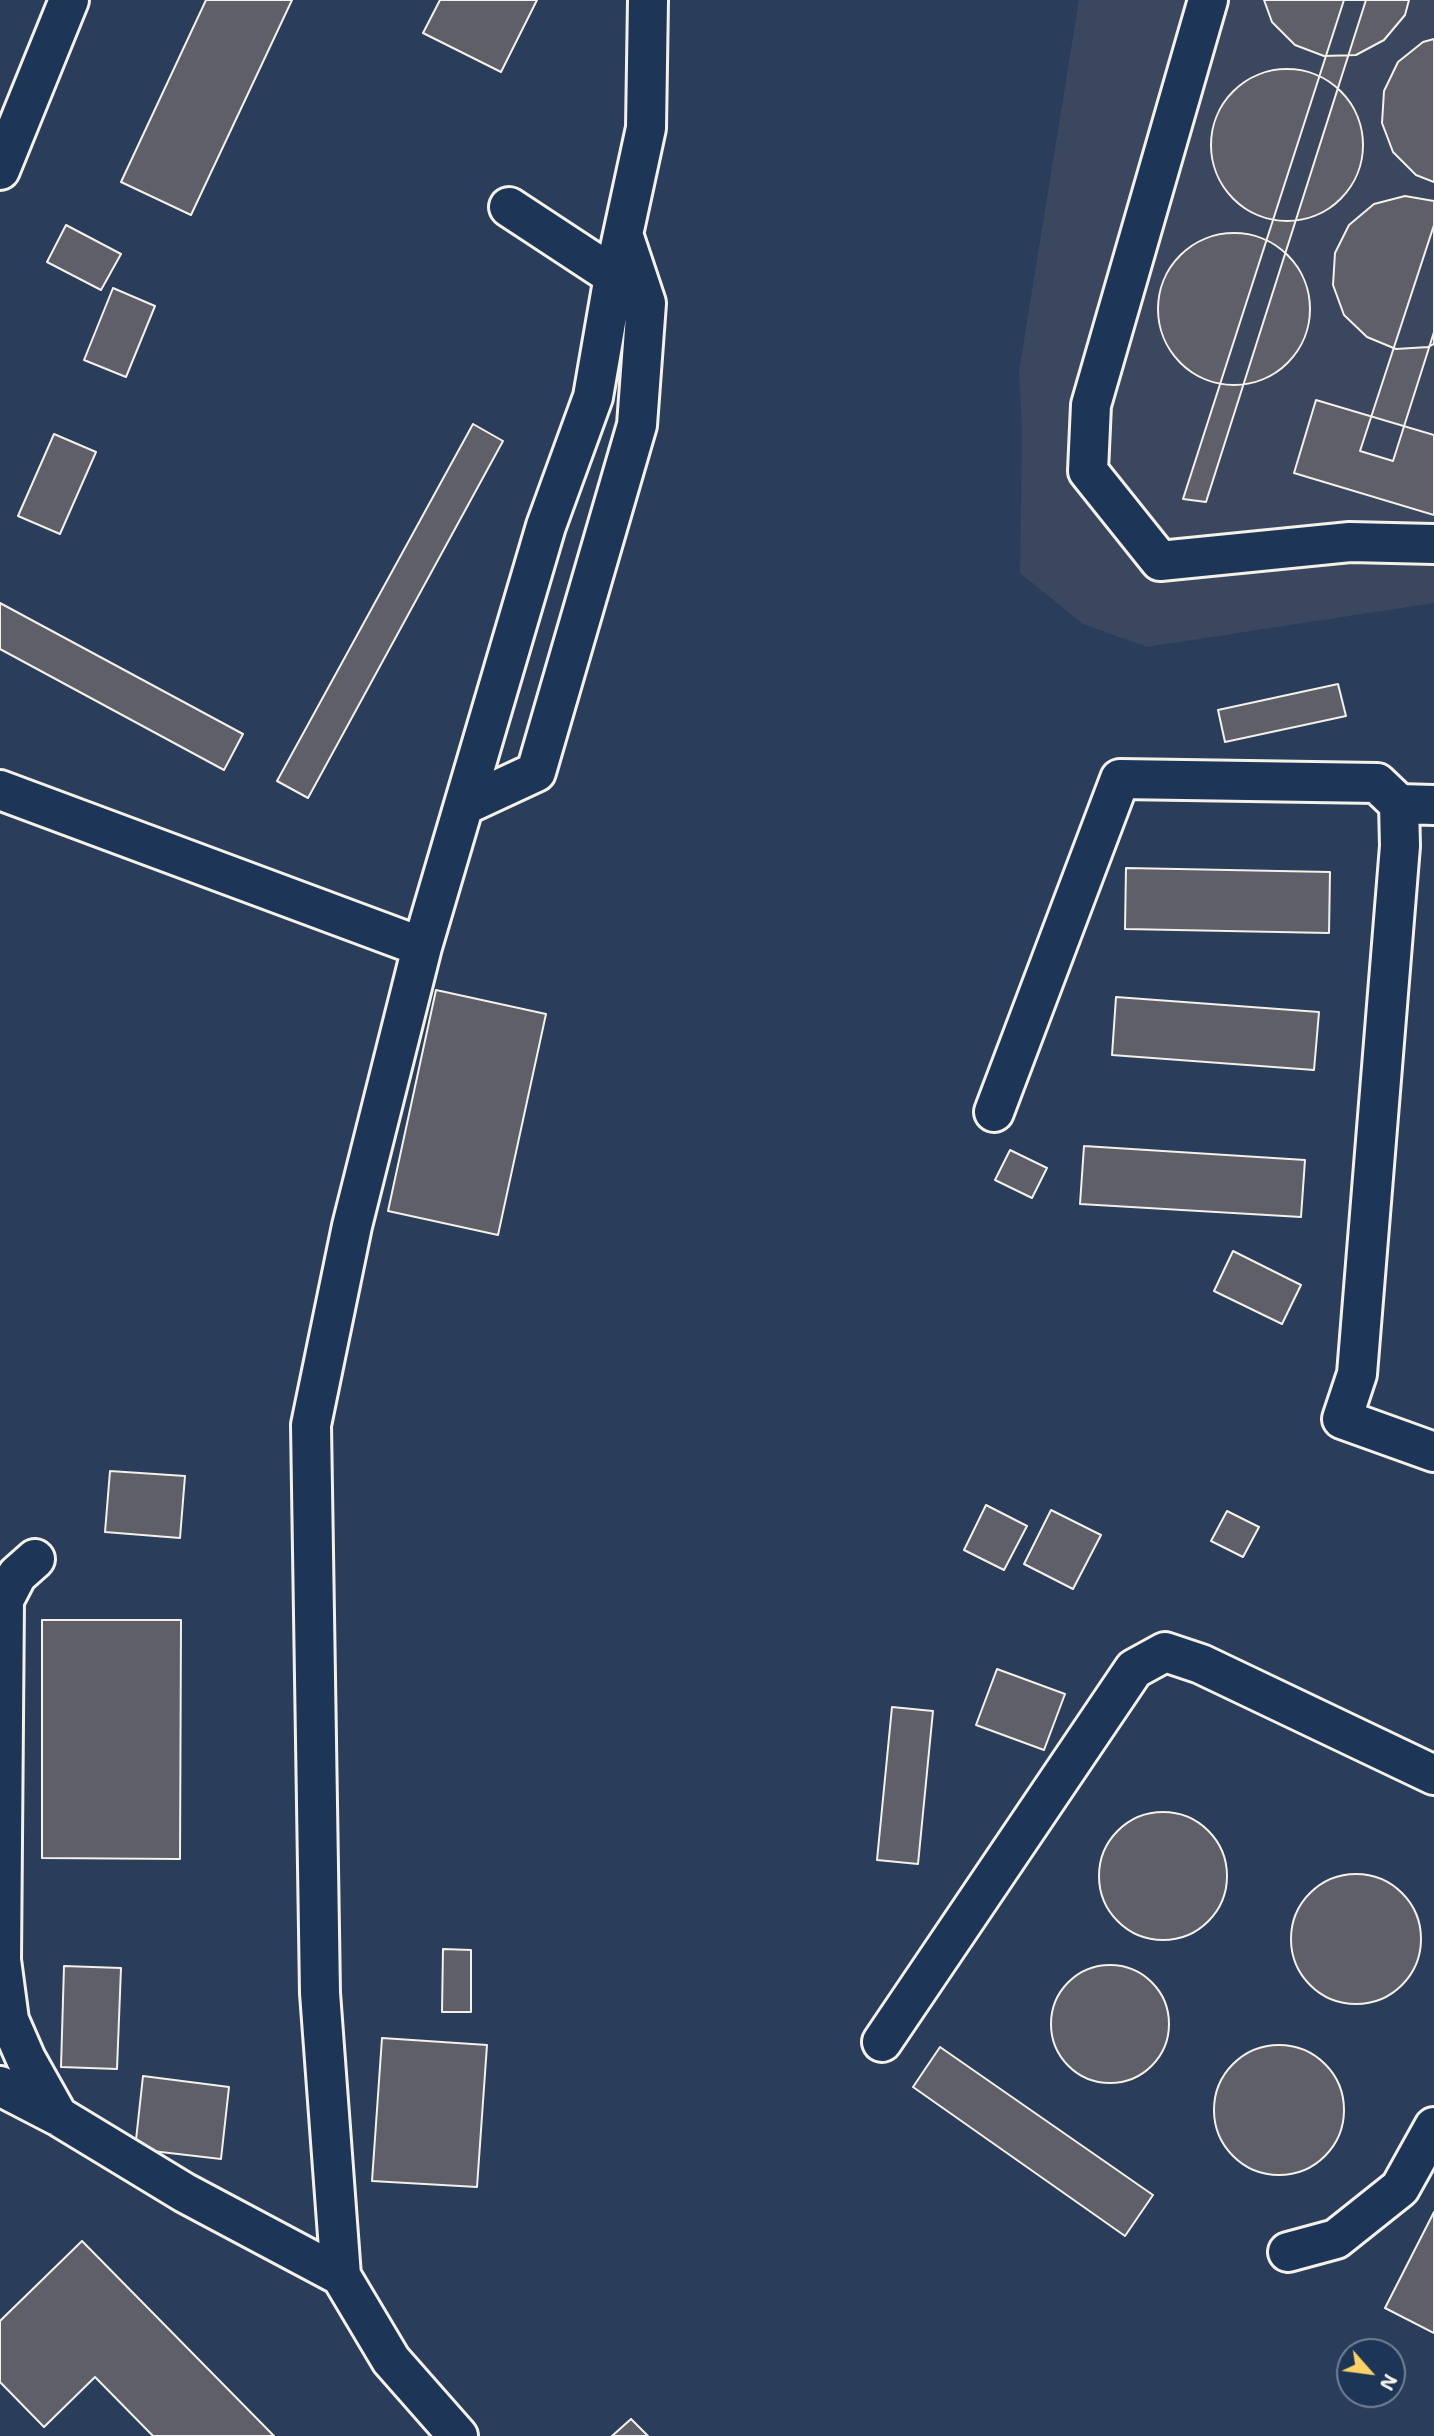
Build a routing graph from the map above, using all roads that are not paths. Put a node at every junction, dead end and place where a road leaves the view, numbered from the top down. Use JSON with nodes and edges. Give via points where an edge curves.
{"nodes":[{"id":1,"x":69,"y":0,"type":"edge"},
{"id":2,"x":648,"y":0,"type":"edge"},
{"id":3,"x":1208,"y":0,"type":"edge"},
{"id":4,"x":0,"y":170,"type":"edge"},
{"id":5,"x":509,"y":206,"type":"dead end"},
{"id":6,"x":623,"y":234,"type":"junction"},
{"id":7,"x":614,"y":276,"type":"junction"},
{"id":8,"x":1434,"y":544,"type":"edge"},
{"id":9,"x":0,"y":790,"type":"edge"},
{"id":10,"x":1416,"y":804,"type":"edge"},
{"id":11,"x":464,"y":805,"type":"junction"},
{"id":12,"x":422,"y":947,"type":"junction"},
{"id":13,"x":994,"y":1112,"type":"dead end"},
{"id":14,"x":1434,"y":1452,"type":"edge"},
{"id":15,"x":35,"y":1559,"type":"dead end"},
{"id":16,"x":1434,"y":1775,"type":"edge"},
{"id":17,"x":882,"y":2042,"type":"dead end"},
{"id":18,"x":0,"y":2086,"type":"edge"},
{"id":19,"x":58,"y":2116,"type":"junction"},
{"id":20,"x":1434,"y":2127,"type":"edge"},
{"id":21,"x":1289,"y":2252,"type":"dead end"},
{"id":22,"x":341,"y":2276,"type":"junction"},
{"id":23,"x":458,"y":2436,"type":"edge"}],
"edges":[{"from":1,"to":4,"type":"street"},
{"from":2,"to":6,"type":"street","via":[[646,128]]},
{"from":3,"to":8,"type":"street","via":[[1091,405],[1088,471],[1160,561],[1350,542]]},
{"from":5,"to":7,"type":"street"},
{"from":6,"to":7,"type":"street"},
{"from":6,"to":11,"type":"street","via":[[646,303],[637,425],[536,772]]},
{"from":7,"to":11,"type":"street","via":[[593,397],[546,526]]},
{"from":9,"to":12,"type":"street"},
{"from":10,"to":13,"type":"street","via":[[1377,783],[1120,779]]},
{"from":10,"to":14,"type":"street","via":[[1400,846],[1357,1374],[1342,1419]]},
{"from":11,"to":12,"type":"street"},
{"from":12,"to":22,"type":"street","via":[[352,1226],[310,1425],[320,1993]]},
{"from":15,"to":19,"type":"street","via":[[17,1575],[4,1600],[1,1960],[9,2020]]},
{"from":16,"to":17,"type":"street","via":[[1201,1664],[1165,1652],[1134,1669]]},
{"from":18,"to":19,"type":"street"},
{"from":19,"to":22,"type":"street","via":[[185,2193]]},
{"from":20,"to":21,"type":"street","via":[[1400,2188],[1336,2239]]},
{"from":22,"to":23,"type":"street","via":[[391,2360]]}]}
